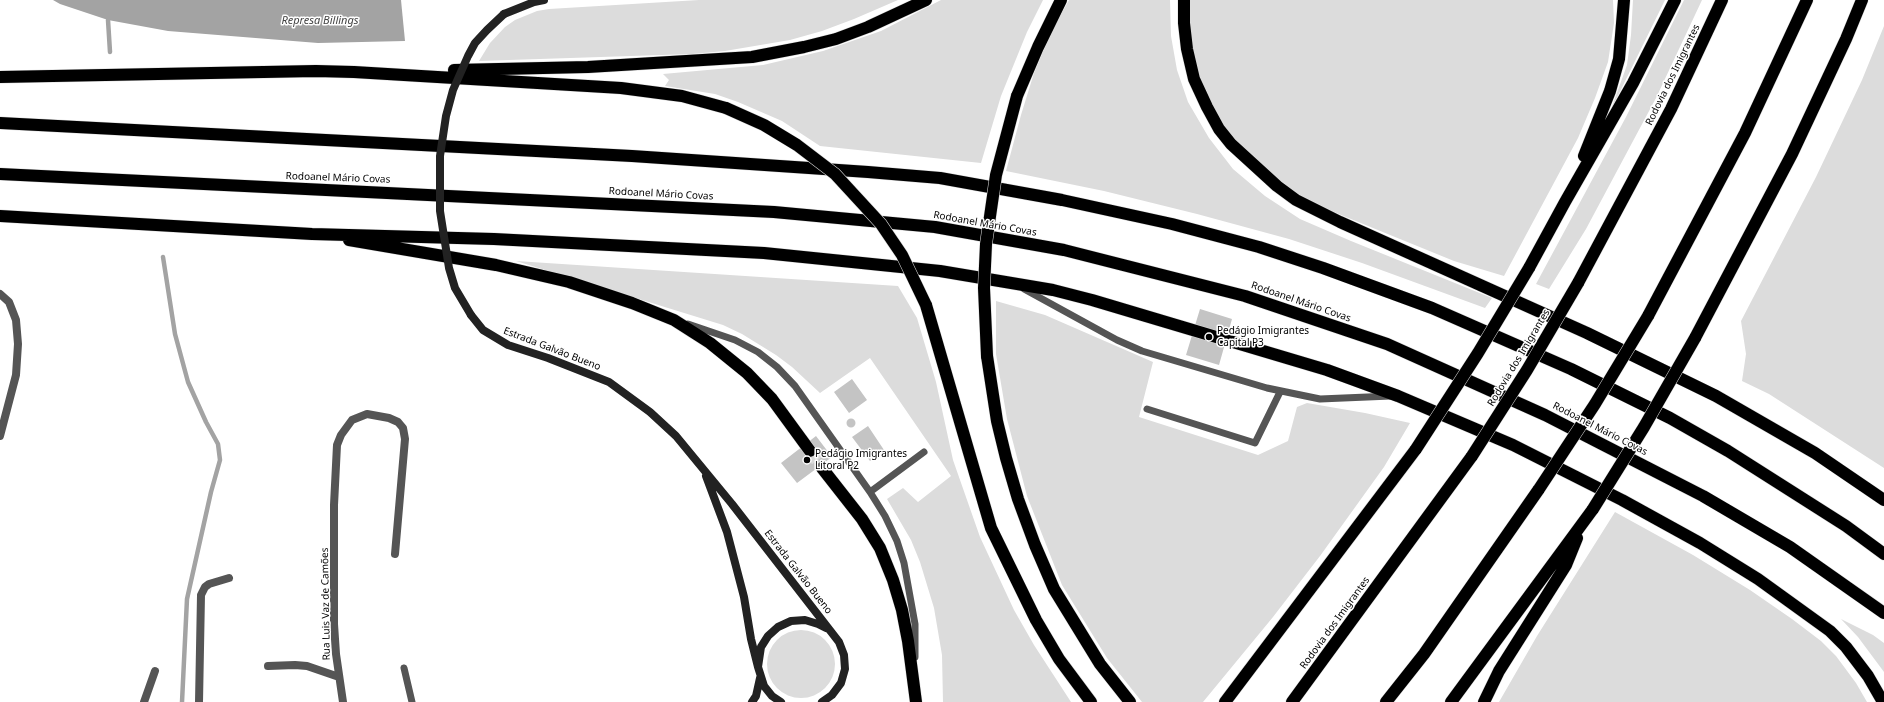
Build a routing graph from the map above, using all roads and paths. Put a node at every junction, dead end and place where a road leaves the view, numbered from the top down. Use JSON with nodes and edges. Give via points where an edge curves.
{"nodes":[{"id":1,"x":544,"y":0,"type":"edge"},
{"id":2,"x":926,"y":0,"type":"edge"},
{"id":3,"x":1062,"y":0,"type":"edge"},
{"id":4,"x":1184,"y":0,"type":"edge"},
{"id":5,"x":1624,"y":0,"type":"edge"},
{"id":6,"x":1675,"y":0,"type":"edge"},
{"id":7,"x":1722,"y":0,"type":"edge"},
{"id":8,"x":1807,"y":0,"type":"edge"},
{"id":9,"x":1862,"y":0,"type":"edge"},
{"id":10,"x":354,"y":72,"type":"junction"},
{"id":11,"x":0,"y":77,"type":"edge"},
{"id":12,"x":0,"y":123,"type":"edge"},
{"id":13,"x":0,"y":174,"type":"edge"},
{"id":14,"x":1565,"y":202,"type":"junction"},
{"id":15,"x":0,"y":216,"type":"edge"},
{"id":16,"x":312,"y":234,"type":"junction"},
{"id":17,"x":1017,"y":285,"type":"junction"},
{"id":18,"x":0,"y":294,"type":"edge"},
{"id":19,"x":674,"y":320,"type":"junction"},
{"id":20,"x":1280,"y":392,"type":"junction"},
{"id":21,"x":1398,"y":396,"type":"junction"},
{"id":22,"x":1147,"y":409,"type":"dead end"},
{"id":23,"x":0,"y":436,"type":"edge"},
{"id":24,"x":810,"y":451,"type":"tunnel mouth"},
{"id":25,"x":924,"y":452,"type":"dead end"},
{"id":26,"x":822,"y":468,"type":"tunnel mouth"},
{"id":27,"x":704,"y":470,"type":"junction"},
{"id":28,"x":870,"y":492,"type":"junction"},
{"id":29,"x":1884,"y":500,"type":"edge"},
{"id":30,"x":1583,"y":522,"type":"junction"},
{"id":31,"x":395,"y":554,"type":"dead end"},
{"id":32,"x":1884,"y":554,"type":"edge"},
{"id":33,"x":229,"y":578,"type":"dead end"},
{"id":34,"x":1884,"y":613,"type":"edge"},
{"id":35,"x":830,"y":631,"type":"junction"},
{"id":36,"x":268,"y":666,"type":"dead end"},
{"id":37,"x":758,"y":667,"type":"junction"},
{"id":38,"x":404,"y":668,"type":"dead end"},
{"id":39,"x":155,"y":671,"type":"dead end"},
{"id":40,"x":339,"y":677,"type":"junction"},
{"id":41,"x":760,"y":678,"type":"junction"},
{"id":42,"x":914,"y":680,"type":"junction"},
{"id":43,"x":144,"y":702,"type":"edge"},
{"id":44,"x":199,"y":702,"type":"edge"},
{"id":45,"x":344,"y":702,"type":"edge"},
{"id":46,"x":412,"y":702,"type":"edge"},
{"id":47,"x":752,"y":702,"type":"edge"},
{"id":48,"x":781,"y":702,"type":"edge"},
{"id":49,"x":822,"y":702,"type":"edge"},
{"id":50,"x":916,"y":702,"type":"edge"},
{"id":51,"x":1091,"y":702,"type":"edge"},
{"id":52,"x":1130,"y":702,"type":"edge"},
{"id":53,"x":1225,"y":702,"type":"edge"},
{"id":54,"x":1292,"y":702,"type":"edge"},
{"id":55,"x":1386,"y":702,"type":"edge"},
{"id":56,"x":1451,"y":702,"type":"edge"},
{"id":57,"x":1484,"y":702,"type":"edge"},
{"id":58,"x":1883,"y":702,"type":"edge"}],
"edges":[{"from":1,"to":27,"type":"main road","name":"Estrada Galvão Bueno","bridge":true,"via":[[504,14],[487,30],[475,43],[468,56],[451,97],[440,156],[440,210],[449,268],[455,288],[483,330],[518,349],[609,382],[631,397],[676,436]]},
{"from":2,"to":10,"type":"highway","via":[[836,39],[752,57],[580,67]]},
{"from":3,"to":52,"type":"highway","bridge":true,"via":[[1041,40],[1018,96],[996,175],[986,244],[984,288],[987,356],[997,421],[1006,458],[1038,551],[1054,589],[1100,664]]},
{"from":4,"to":29,"type":"highway","via":[[1187,49],[1194,79],[1207,107],[1231,144],[1276,186],[1296,200],[1340,222],[1587,333],[1716,396],[1815,453]]},
{"from":5,"to":14,"type":"highway","via":[[1619,59],[1610,91]]},
{"from":6,"to":14,"type":"highway","via":[[1633,83]]},
{"from":7,"to":54,"type":"highway","name":"Rodovia dos Imigrantes","bridge":true,"via":[[1671,109],[1578,283],[1527,370],[1472,456]]},
{"from":8,"to":55,"type":"highway","bridge":true,"via":[[1745,133],[1648,316],[1595,404],[1539,489],[1424,654]]},
{"from":9,"to":30,"type":"highway","bridge":true,"via":[[1792,154],[1695,338],[1644,427]]},
{"from":10,"to":11,"type":"highway"},
{"from":10,"to":51,"type":"highway","bridge":true,"via":[[621,88],[682,96],[726,108],[764,125],[797,145],[835,174],[881,224],[902,255],[926,305],[991,528],[1036,620]]},
{"from":12,"to":32,"type":"highway","via":[[624,155],[868,172],[948,180],[1062,200],[1172,224],[1259,247],[1323,268],[1410,300],[1571,369],[1670,418],[1728,451],[1846,526]]},
{"from":13,"to":34,"type":"highway","name":"Rodoanel Mário Covas","via":[[774,212],[935,227],[1064,250],[1246,296],[1387,344],[1545,414],[1704,496],[1790,547]]},
{"from":14,"to":53,"type":"highway","bridge":true,"via":[[1478,353],[1416,448]]},
{"from":15,"to":16,"type":"highway"},
{"from":16,"to":17,"type":"highway","via":[[494,239],[764,253],[940,271]]},
{"from":16,"to":19,"type":"highway","via":[[496,265],[569,282]]},
{"from":17,"to":20,"type":"lane","via":[[1132,347]]},
{"from":17,"to":21,"type":"highway","via":[[1053,290],[1092,300],[1328,370]]},
{"from":18,"to":23,"type":"street","via":[[9,302],[16,320],[18,344],[16,374]]},
{"from":19,"to":24,"type":"highway","via":[[710,343],[747,373],[772,399]]},
{"from":19,"to":28,"type":"lane","via":[[735,340],[758,352],[777,367],[794,386]]},
{"from":20,"to":21,"type":"lane","via":[[1320,399]]},
{"from":20,"to":22,"type":"lane","via":[[1255,443]]},
{"from":21,"to":58,"type":"highway","via":[[1513,445],[1615,496],[1700,543],[1758,579],[1830,631],[1868,676]]},
{"from":25,"to":28,"type":"lane"},
{"from":26,"to":42,"type":"highway","via":[[862,519],[880,548],[902,610]]},
{"from":27,"to":35,"type":"main road","name":"Estrada Galvão Bueno"},
{"from":27,"to":37,"type":"main road","name":"Estrada Galvão Bueno","via":[[727,532],[744,597]]},
{"from":28,"to":42,"type":"lane","via":[[897,541],[904,563],[915,624]]},
{"from":30,"to":56,"type":"highway"},
{"from":30,"to":57,"type":"highway","via":[[1566,565],[1499,671]]},
{"from":31,"to":40,"type":"street","name":"Rua Luis Vaz de Camões","via":[[405,439],[403,428],[389,418],[367,414],[352,420],[337,444],[334,624]]},
{"from":33,"to":44,"type":"street","via":[[209,584],[204,587],[201,594]]},
{"from":35,"to":37,"type":"main road","name":"Estrada Galvão Bueno","via":[[805,620],[791,621],[778,627],[761,647]]},
{"from":35,"to":49,"type":"main road","name":"Estrada Galvão Bueno","via":[[839,642],[844,655],[845,670],[841,683],[832,695]]},
{"from":36,"to":40,"type":"street","via":[[307,666]]},
{"from":37,"to":41,"type":"main road","name":"Estrada Galvão Bueno"},
{"from":38,"to":46,"type":"lane"},
{"from":39,"to":43,"type":"street"},
{"from":40,"to":45,"type":"street","name":"Rua Luis Vaz de Camões"},
{"from":41,"to":47,"type":"main road","name":"Estrada Galvão Bueno"},
{"from":41,"to":48,"type":"main road","name":"Estrada Galvão Bueno","via":[[772,696]]},
{"from":42,"to":50,"type":"highway"}]}
